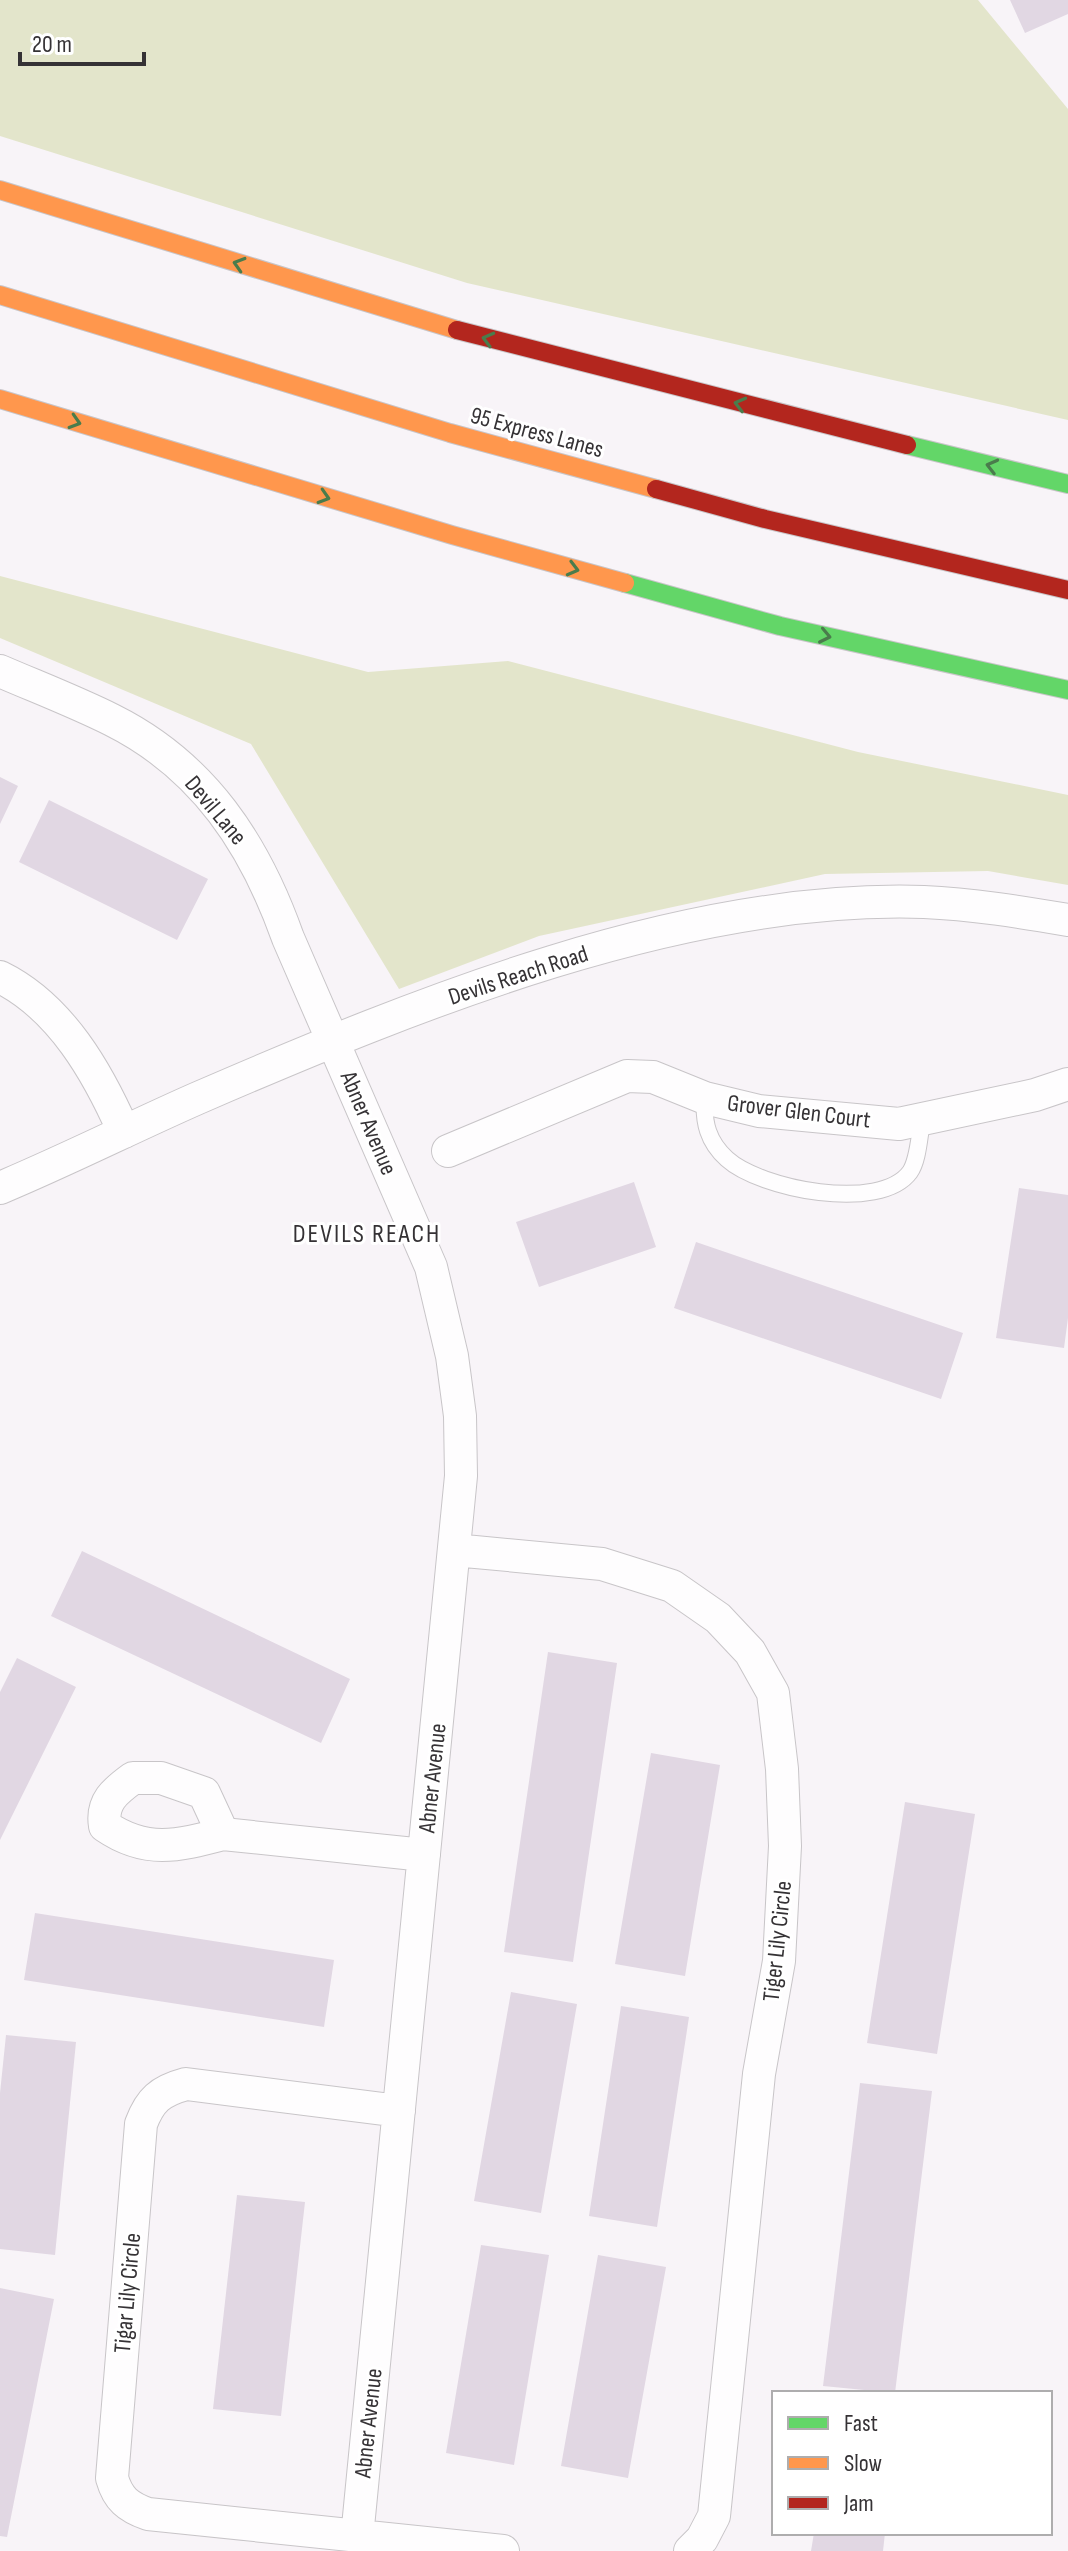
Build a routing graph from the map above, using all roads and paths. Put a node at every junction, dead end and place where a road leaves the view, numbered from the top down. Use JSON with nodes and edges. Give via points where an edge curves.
{"nodes":[{"id":1,"x":0,"y":190,"type":"edge"},
{"id":2,"x":0,"y":295,"type":"edge"},
{"id":3,"x":0,"y":399,"type":"edge"},
{"id":4,"x":1068,"y":484,"type":"edge"},
{"id":5,"x":1068,"y":590,"type":"edge"},
{"id":6,"x":0,"y":671,"type":"edge"},
{"id":7,"x":1068,"y":690,"type":"edge"},
{"id":8,"x":1068,"y":920,"type":"edge"},
{"id":9,"x":0,"y":977,"type":"edge"},
{"id":10,"x":333,"y":1040,"type":"junction"},
{"id":11,"x":1068,"y":1084,"type":"edge"},
{"id":12,"x":705,"y":1098,"type":"junction"},
{"id":13,"x":923,"y":1118,"type":"junction"},
{"id":14,"x":124,"y":1132,"type":"junction"},
{"id":15,"x":448,"y":1151,"type":"dead end"},
{"id":16,"x":0,"y":1188,"type":"edge"},
{"id":17,"x":454,"y":1550,"type":"junction"},
{"id":18,"x":223,"y":1834,"type":"dead end"},
{"id":19,"x":424,"y":1855,"type":"junction"},
{"id":20,"x":399,"y":2111,"type":"junction"},
{"id":21,"x":357,"y":2537,"type":"junction"},
{"id":22,"x":503,"y":2551,"type":"edge"},
{"id":23,"x":690,"y":2551,"type":"edge"}],
"edges":[{"from":4,"to":1,"type":"highway","one_way":true,"via":[[432,324]]},
{"from":2,"to":5,"type":"highway","name":"95 Express Lanes","via":[[450,433],[765,519]]},
{"from":3,"to":7,"type":"highway","one_way":true,"via":[[452,535],[765,622]]},
{"from":6,"to":10,"type":"street","name":"Devil Lane","via":[[114,721],[155,746],[200,785],[238,831],[268,882]]},
{"from":8,"to":10,"type":"street","name":"Devils Reach Road","via":[[924,902],[819,906],[716,920],[614,944]]},
{"from":9,"to":14,"type":"street","via":[[72,1038],[103,1083]]},
{"from":10,"to":14,"type":"street","name":"Devils Reach Road"},
{"from":10,"to":17,"type":"street","name":"Abner Avenue","via":[[431,1267],[450,1342],[461,1446]]},
{"from":11,"to":13,"type":"street","name":"Grover Glen Court"},
{"from":12,"to":13,"type":"street","name":"Grover Glen Court","via":[[759,1111],[899,1124]]},
{"from":12,"to":13,"type":"lane","via":[[704,1118],[712,1142],[728,1161],[816,1192],[870,1194],[895,1186],[912,1170]]},
{"from":12,"to":15,"type":"street","name":"Grover Glen Court","via":[[653,1077],[627,1076]]},
{"from":14,"to":16,"type":"street","name":"Devils Reach Road"},
{"from":17,"to":19,"type":"street","name":"Abner Avenue"},
{"from":17,"to":23,"type":"street","name":"Tiger Lily Circle","via":[[602,1564],[672,1586],[718,1618],[750,1652],[773,1693],[785,1846],[779,1961],[759,2074],[714,2516]]},
{"from":18,"to":19,"type":"street"},
{"from":19,"to":20,"type":"street","name":"Abner Avenue"},
{"from":20,"to":21,"type":"street","name":"Abner Avenue"},
{"from":20,"to":21,"type":"street","name":"Tigar Lily Circle","via":[[186,2084],[165,2090],[149,2104],[141,2124],[112,2478],[117,2493],[130,2508],[148,2514]]},
{"from":21,"to":22,"type":"street"}]}
